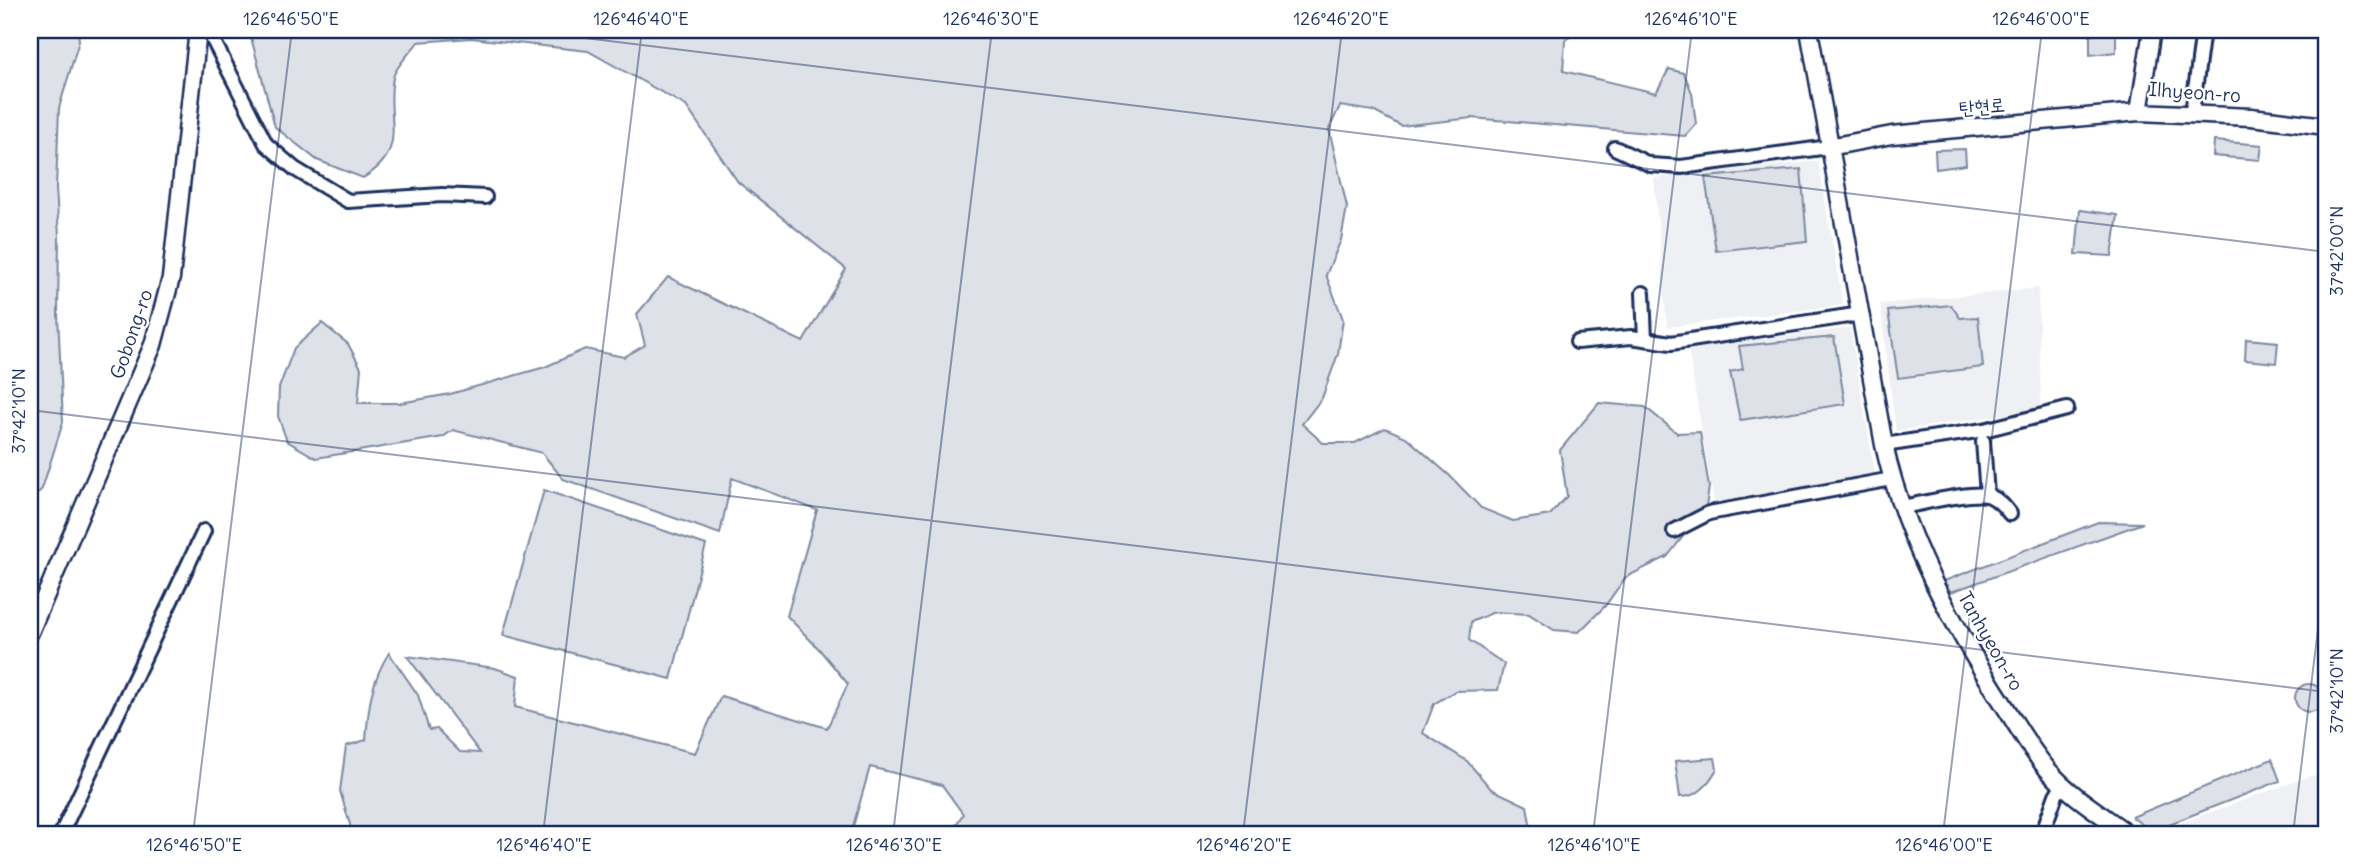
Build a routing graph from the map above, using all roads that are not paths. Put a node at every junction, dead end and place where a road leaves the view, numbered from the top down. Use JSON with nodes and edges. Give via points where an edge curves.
{"nodes":[{"id":1,"x":198,"y":30,"type":"edge"},
{"id":2,"x":208,"y":30,"type":"edge"},
{"id":3,"x":1809,"y":30,"type":"edge"},
{"id":4,"x":2152,"y":30,"type":"edge"},
{"id":5,"x":2203,"y":30,"type":"edge"},
{"id":6,"x":2139,"y":112,"type":"junction"},
{"id":7,"x":2192,"y":113,"type":"junction"},
{"id":8,"x":2326,"y":126,"type":"edge"},
{"id":9,"x":1829,"y":147,"type":"junction"},
{"id":10,"x":1615,"y":148,"type":"dead end"},
{"id":11,"x":485,"y":197,"type":"dead end"},
{"id":12,"x":1643,"y":293,"type":"dead end"},
{"id":13,"x":1861,"y":314,"type":"junction"},
{"id":14,"x":1645,"y":339,"type":"junction"},
{"id":15,"x":1577,"y":342,"type":"dead end"},
{"id":16,"x":2067,"y":409,"type":"dead end"},
{"id":17,"x":1983,"y":441,"type":"dead end"},
{"id":18,"x":1884,"y":444,"type":"junction"},
{"id":19,"x":1892,"y":479,"type":"junction"},
{"id":20,"x":1987,"y":495,"type":"junction"},
{"id":21,"x":1902,"y":507,"type":"junction"},
{"id":22,"x":2010,"y":514,"type":"dead end"},
{"id":23,"x":205,"y":531,"type":"dead end"},
{"id":24,"x":1674,"y":531,"type":"dead end"},
{"id":25,"x":30,"y":632,"type":"edge"},
{"id":26,"x":2063,"y":785,"type":"junction"},
{"id":27,"x":61,"y":834,"type":"edge"},
{"id":28,"x":2042,"y":834,"type":"edge"},
{"id":29,"x":2128,"y":834,"type":"edge"}],
"edges":[{"from":1,"to":25,"type":"main road","name":"Gobong-ro","via":[[171,278],[153,345]]},
{"from":2,"to":11,"type":"street","via":[[266,144],[348,201]]},
{"from":3,"to":9,"type":"main road","name":"Tanhyeon-ro"},
{"from":4,"to":6,"type":"main road","name":"Ilhyeon-ro"},
{"from":5,"to":7,"type":"street"},
{"from":6,"to":7,"type":"main road","name":"Ilhyeon-ro"},
{"from":6,"to":9,"type":"main road","name":"탄현로","via":[[1892,135]]},
{"from":7,"to":8,"type":"main road","name":"Ilhyeon-ro"},
{"from":9,"to":10,"type":"street","via":[[1681,167],[1651,165]]},
{"from":9,"to":13,"type":"main road","name":"Tanhyeon-ro"},
{"from":12,"to":14,"type":"street"},
{"from":13,"to":14,"type":"street","via":[[1671,342]]},
{"from":13,"to":18,"type":"main road","name":"Tanhyeon-ro"},
{"from":14,"to":15,"type":"street"},
{"from":16,"to":18,"type":"street","via":[[1984,430]]},
{"from":17,"to":20,"type":"street"},
{"from":18,"to":19,"type":"main road","name":"Tanhyeon-ro"},
{"from":19,"to":21,"type":"main road","name":"Tanhyeon-ro"},
{"from":19,"to":24,"type":"street","via":[[1709,513]]},
{"from":20,"to":21,"type":"street"},
{"from":20,"to":22,"type":"street","via":[[2000,501]]},
{"from":21,"to":26,"type":"main road","name":"Tanhyeon-ro","via":[[1919,555],[1977,660],[2036,755]]},
{"from":23,"to":27,"type":"street"},
{"from":26,"to":28,"type":"street"},
{"from":26,"to":29,"type":"main road","name":"Tanhyeon-ro"}]}
